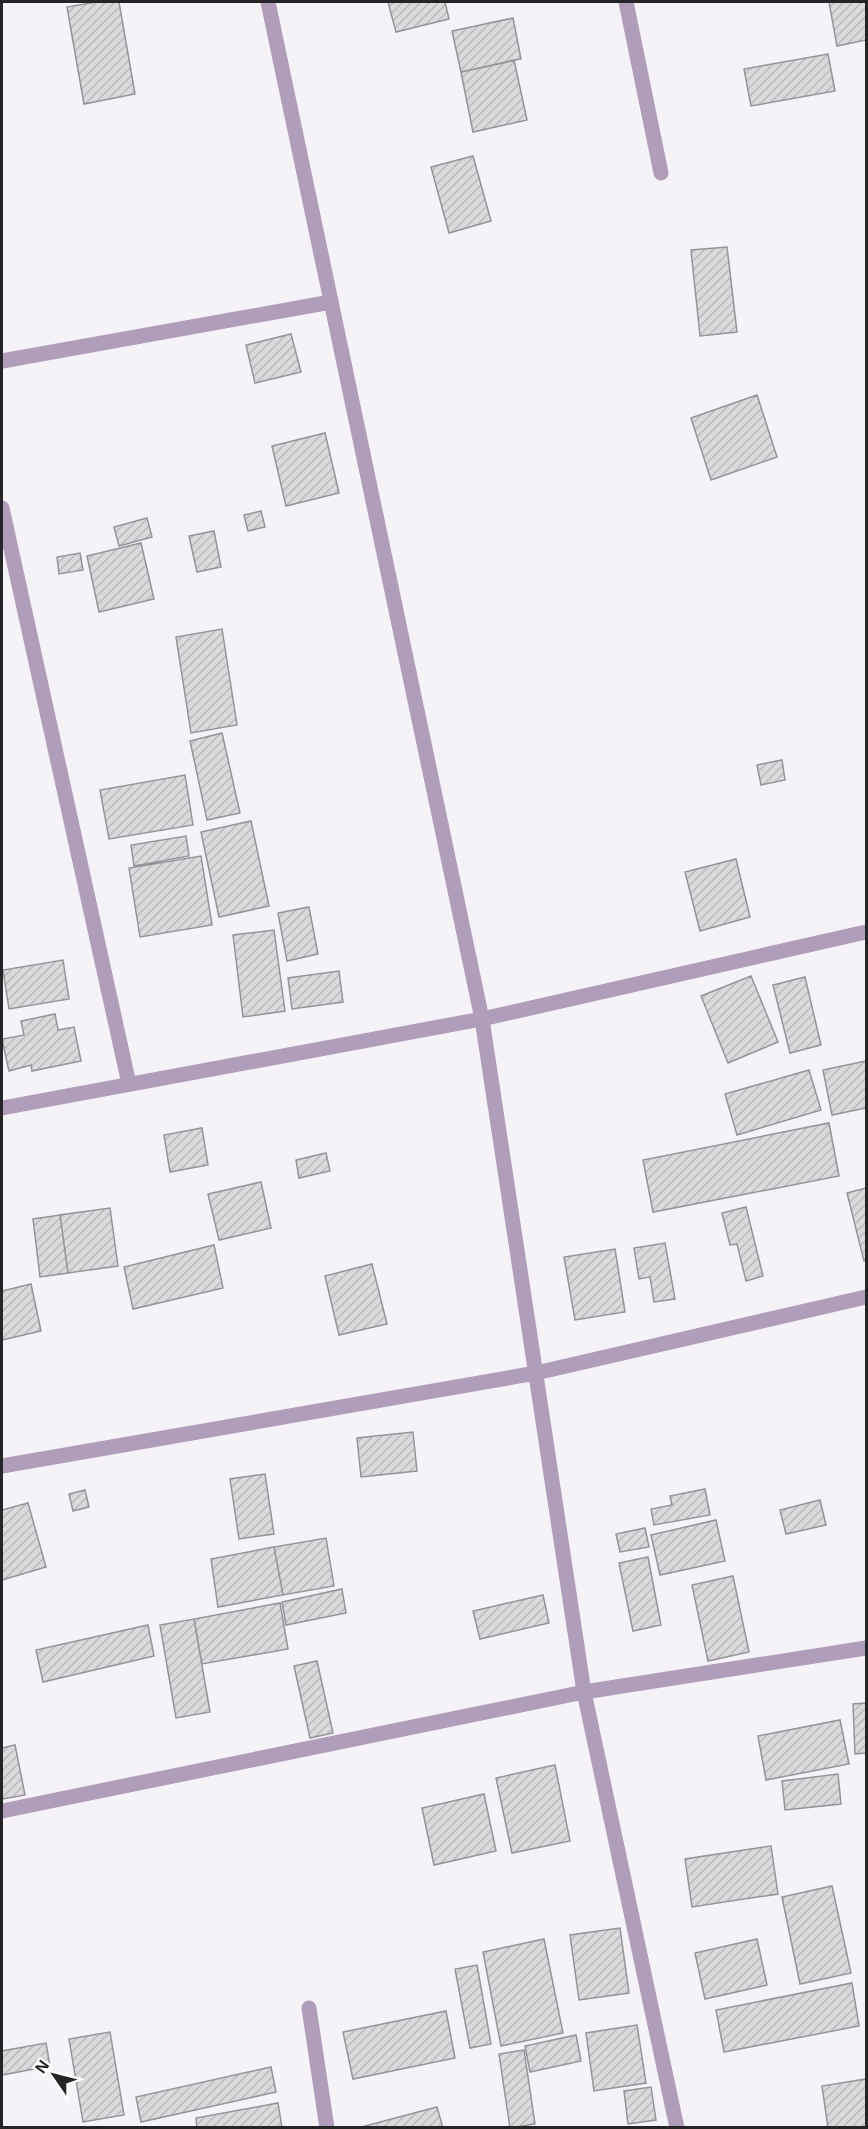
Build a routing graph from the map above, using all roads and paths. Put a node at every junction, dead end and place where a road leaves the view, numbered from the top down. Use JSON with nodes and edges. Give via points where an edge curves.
{"nodes":[{"id":1,"x":268,"y":2,"type":"edge"},
{"id":2,"x":626,"y":2,"type":"edge"},
{"id":3,"x":661,"y":173,"type":"dead end"},
{"id":4,"x":331,"y":303,"type":"junction"},
{"id":5,"x":2,"y":361,"type":"edge"},
{"id":6,"x":2,"y":508,"type":"edge"},
{"id":7,"x":867,"y":932,"type":"edge"},
{"id":8,"x":482,"y":1019,"type":"junction"},
{"id":9,"x":129,"y":1084,"type":"junction"},
{"id":10,"x":2,"y":1108,"type":"edge"},
{"id":11,"x":867,"y":1297,"type":"edge"},
{"id":12,"x":536,"y":1372,"type":"junction"},
{"id":13,"x":2,"y":1466,"type":"edge"},
{"id":14,"x":867,"y":1648,"type":"edge"},
{"id":15,"x":584,"y":1692,"type":"junction"},
{"id":16,"x":2,"y":1811,"type":"edge"},
{"id":17,"x":309,"y":2008,"type":"dead end"},
{"id":18,"x":327,"y":2127,"type":"edge"},
{"id":19,"x":677,"y":2127,"type":"edge"}],
"edges":[{"from":1,"to":4,"type":"street"},
{"from":2,"to":3,"type":"street"},
{"from":4,"to":5,"type":"street"},
{"from":4,"to":8,"type":"street"},
{"from":6,"to":9,"type":"street"},
{"from":7,"to":8,"type":"street"},
{"from":8,"to":9,"type":"street"},
{"from":8,"to":12,"type":"street"},
{"from":9,"to":10,"type":"street"},
{"from":11,"to":12,"type":"street"},
{"from":12,"to":13,"type":"street"},
{"from":12,"to":15,"type":"street"},
{"from":14,"to":15,"type":"street"},
{"from":15,"to":16,"type":"street"},
{"from":15,"to":19,"type":"street"},
{"from":17,"to":18,"type":"street"}]}
